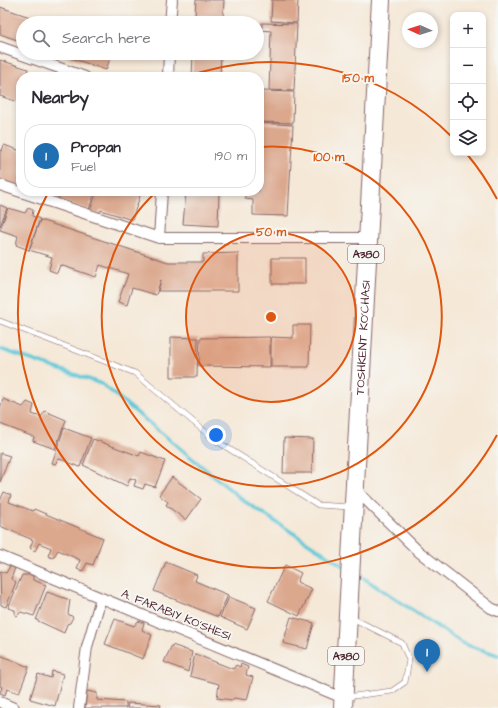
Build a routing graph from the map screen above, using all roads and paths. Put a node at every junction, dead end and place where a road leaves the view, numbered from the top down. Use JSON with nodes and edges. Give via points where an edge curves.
{"nodes":[{"id":1,"x":172,"y":0,"type":"edge"},
{"id":2,"x":381,"y":0,"type":"edge"},
{"id":3,"x":171,"y":16,"type":"edge"},
{"id":4,"x":0,"y":47,"type":"edge"},
{"id":5,"x":16,"y":53,"type":"edge"},
{"id":6,"x":36,"y":60,"type":"edge"},
{"id":7,"x":169,"y":60,"type":"edge"},
{"id":8,"x":70,"y":72,"type":"edge"},
{"id":9,"x":168,"y":72,"type":"edge"},
{"id":10,"x":0,"y":185,"type":"edge"},
{"id":11,"x":16,"y":190,"type":"edge"},
{"id":12,"x":33,"y":196,"type":"edge"},
{"id":13,"x":162,"y":196,"type":"edge"},
{"id":14,"x":159,"y":238,"type":"junction"},
{"id":15,"x":367,"y":238,"type":"junction"},
{"id":16,"x":0,"y":320,"type":"edge"},
{"id":17,"x":355,"y":489,"type":"junction"},
{"id":18,"x":354,"y":508,"type":"junction"},
{"id":19,"x":0,"y":556,"type":"edge"},
{"id":20,"x":100,"y":598,"type":"junction"},
{"id":21,"x":349,"y":610,"type":"junction"},
{"id":22,"x":498,"y":611,"type":"edge"},
{"id":23,"x":0,"y":702,"type":"edge"},
{"id":24,"x":343,"y":703,"type":"edge"},
{"id":25,"x":14,"y":708,"type":"edge"},
{"id":26,"x":79,"y":708,"type":"edge"}],
"edges":[{"from":1,"to":3,"type":"street"},
{"from":2,"to":15,"type":"highway","name":"TOSHKENT KO'CHASI","number":"A380"},
{"from":4,"to":5,"type":"street"},
{"from":6,"to":8,"type":"street"},
{"from":7,"to":9,"type":"street"},
{"from":10,"to":11,"type":"street"},
{"from":12,"to":14,"type":"street"},
{"from":13,"to":14,"type":"street"},
{"from":14,"to":15,"type":"street"},
{"from":15,"to":17,"type":"highway","name":"TOSHKENT KO'CHASI","number":"A380"},
{"from":16,"to":18,"type":"lane","via":[[135,373],[215,440],[318,505]]},
{"from":17,"to":18,"type":"highway","name":"TOSHKENT KO'CHASI","number":"A380"},
{"from":17,"to":22,"type":"street","via":[[418,551],[490,608]]},
{"from":18,"to":21,"type":"highway","number":"A380"},
{"from":19,"to":20,"type":"street","name":"A. FARABIY KO'SHESI"},
{"from":20,"to":24,"type":"street","name":"A. FARABIY KO'SHESI"},
{"from":20,"to":26,"type":"street","via":[[87,648]]},
{"from":21,"to":24,"type":"highway","number":"A380"},
{"from":21,"to":24,"type":"lane","via":[[402,643],[409,660],[405,682],[392,691]]},
{"from":23,"to":25,"type":"street"}]}
